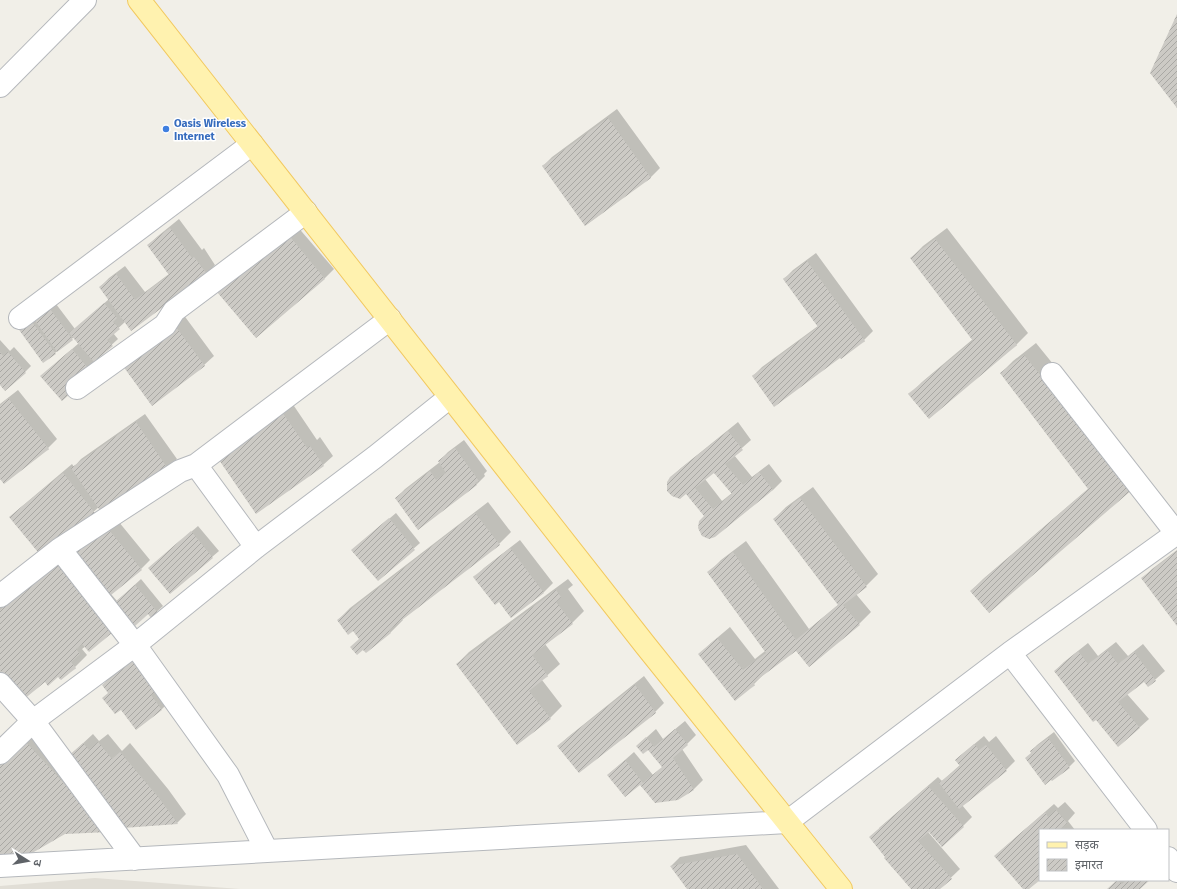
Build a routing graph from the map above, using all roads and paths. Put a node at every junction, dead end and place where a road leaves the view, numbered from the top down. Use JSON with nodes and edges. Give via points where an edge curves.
{"nodes":[{"id":1,"x":85,"y":0,"type":"edge"},
{"id":2,"x":139,"y":0,"type":"edge"},
{"id":3,"x":0,"y":86,"type":"edge"},
{"id":4,"x":252,"y":144,"type":"junction"},
{"id":5,"x":306,"y":212,"type":"junction"},
{"id":6,"x":20,"y":318,"type":"dead end"},
{"id":7,"x":390,"y":319,"type":"junction"},
{"id":8,"x":1052,"y":374,"type":"dead end"},
{"id":9,"x":77,"y":388,"type":"dead end"},
{"id":10,"x":450,"y":396,"type":"junction"},
{"id":11,"x":196,"y":465,"type":"junction"},
{"id":12,"x":1177,"y":533,"type":"edge"},
{"id":13,"x":256,"y":547,"type":"junction"},
{"id":14,"x":60,"y":549,"type":"junction"},
{"id":15,"x":0,"y":596,"type":"edge"},
{"id":16,"x":135,"y":645,"type":"junction"},
{"id":17,"x":1010,"y":653,"type":"junction"},
{"id":18,"x":0,"y":684,"type":"edge"},
{"id":19,"x":33,"y":721,"type":"junction"},
{"id":20,"x":0,"y":752,"type":"edge"},
{"id":21,"x":787,"y":822,"type":"junction"},
{"id":22,"x":1145,"y":829,"type":"edge"},
{"id":23,"x":267,"y":851,"type":"junction"},
{"id":24,"x":136,"y":859,"type":"junction"},
{"id":25,"x":1169,"y":859,"type":"edge"},
{"id":26,"x":0,"y":866,"type":"edge"},
{"id":27,"x":1177,"y":871,"type":"edge"},
{"id":28,"x":841,"y":889,"type":"edge"}],
"edges":[{"from":1,"to":3,"type":"street"},
{"from":2,"to":4,"type":"main road"},
{"from":4,"to":5,"type":"main road"},
{"from":4,"to":6,"type":"street"},
{"from":5,"to":7,"type":"main road"},
{"from":5,"to":9,"type":"street","via":[[174,311],[165,325]]},
{"from":7,"to":10,"type":"main road"},
{"from":7,"to":11,"type":"street"},
{"from":8,"to":12,"type":"street"},
{"from":10,"to":13,"type":"street"},
{"from":10,"to":21,"type":"main road"},
{"from":11,"to":13,"type":"street"},
{"from":11,"to":14,"type":"street","via":[[180,471]]},
{"from":12,"to":17,"type":"street"},
{"from":13,"to":16,"type":"street"},
{"from":14,"to":15,"type":"street"},
{"from":14,"to":16,"type":"street"},
{"from":16,"to":19,"type":"street"},
{"from":16,"to":23,"type":"street","via":[[228,775]]},
{"from":17,"to":21,"type":"street"},
{"from":17,"to":22,"type":"street"},
{"from":18,"to":19,"type":"street"},
{"from":19,"to":20,"type":"street"},
{"from":19,"to":24,"type":"street"},
{"from":21,"to":23,"type":"street"},
{"from":21,"to":28,"type":"main road"},
{"from":23,"to":24,"type":"street"},
{"from":24,"to":26,"type":"street"},
{"from":25,"to":27,"type":"street"}]}
